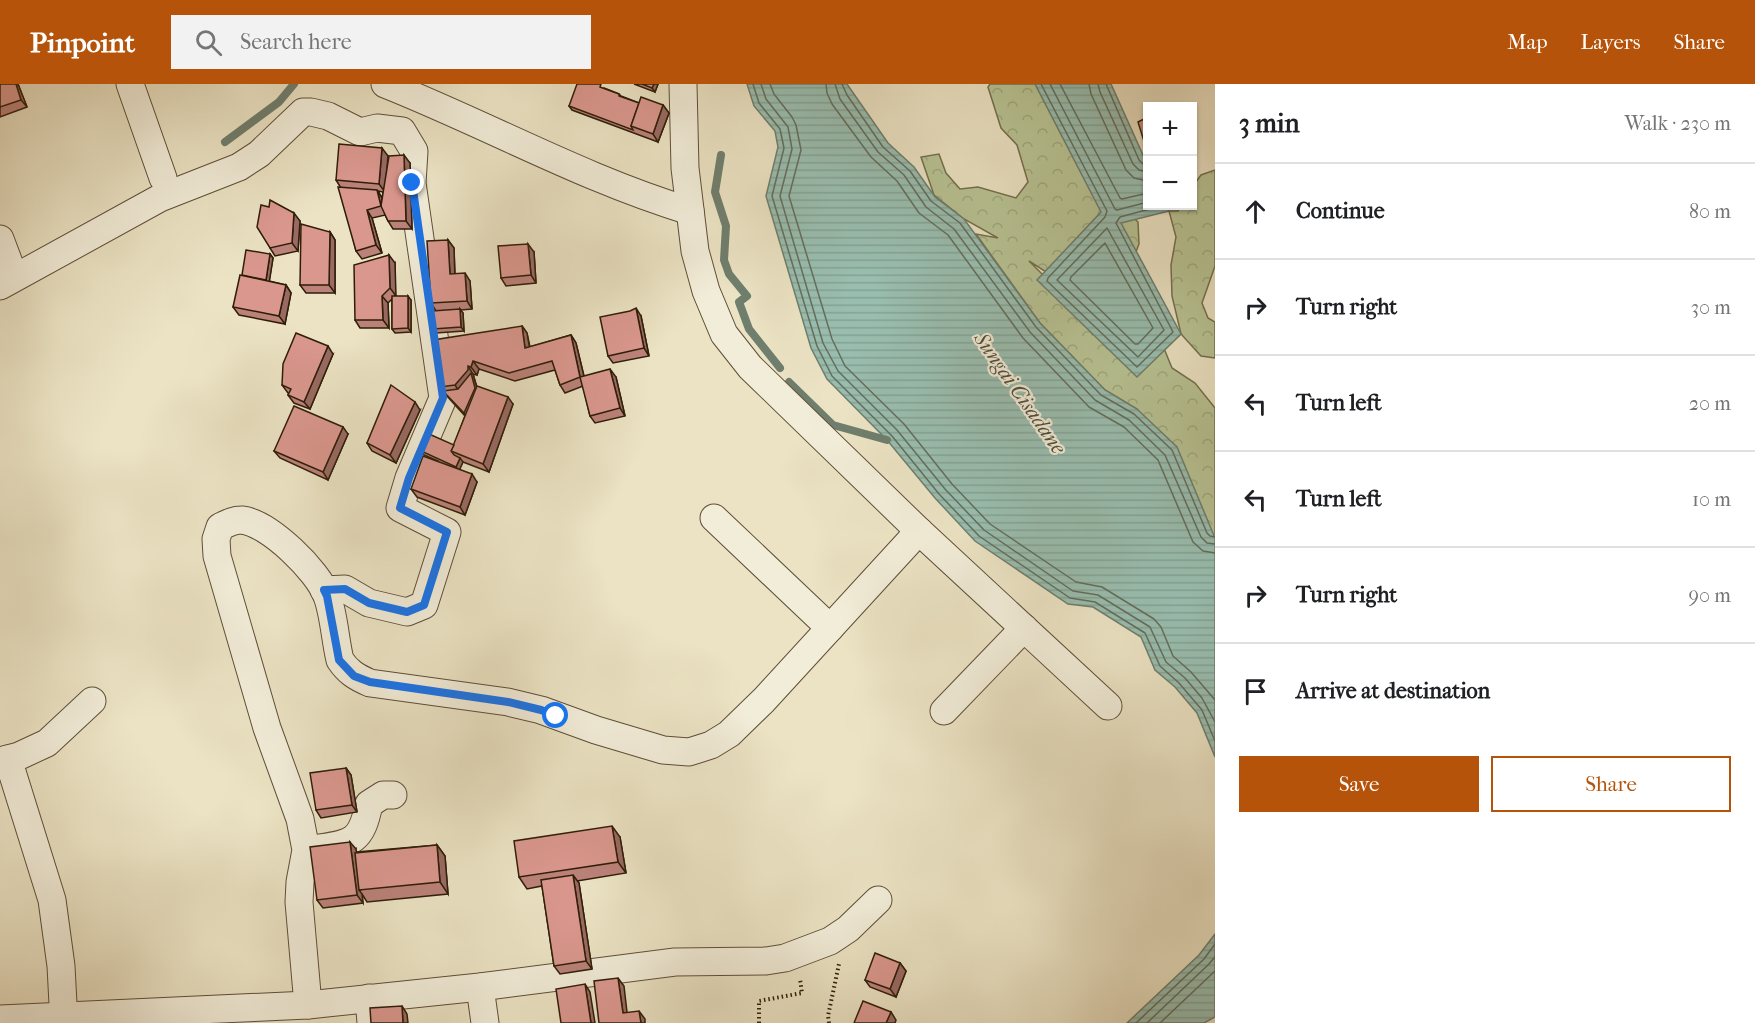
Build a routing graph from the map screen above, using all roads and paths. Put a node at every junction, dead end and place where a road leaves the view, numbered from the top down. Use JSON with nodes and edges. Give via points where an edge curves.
{"nodes":[{"id":1,"x":129,"y":84,"type":"edge"},
{"id":2,"x":385,"y":84,"type":"edge"},
{"id":3,"x":682,"y":84,"type":"edge"},
{"id":4,"x":163,"y":178,"type":"dead end"},
{"id":5,"x":690,"y":211,"type":"junction"},
{"id":6,"x":3,"y":263,"type":"edge"},
{"id":7,"x":714,"y":518,"type":"dead end"},
{"id":8,"x":919,"y":531,"type":"junction"},
{"id":9,"x":324,"y":590,"type":"junction"},
{"id":10,"x":830,"y":628,"type":"junction"},
{"id":11,"x":1024,"y":628,"type":"junction"},
{"id":12,"x":92,"y":701,"type":"dead end"},
{"id":13,"x":1108,"y":706,"type":"dead end"},
{"id":14,"x":944,"y":711,"type":"dead end"},
{"id":15,"x":4,"y":760,"type":"edge"},
{"id":16,"x":393,"y":795,"type":"dead end"},
{"id":17,"x":306,"y":850,"type":"junction"},
{"id":18,"x":878,"y":900,"type":"dead end"},
{"id":19,"x":841,"y":954,"type":"dead end"},
{"id":20,"x":798,"y":971,"type":"dead end"},
{"id":21,"x":480,"y":987,"type":"junction"},
{"id":22,"x":308,"y":1005,"type":"junction"},
{"id":23,"x":370,"y":1010,"type":"edge"},
{"id":24,"x":0,"y":1019,"type":"edge"},
{"id":25,"x":64,"y":1020,"type":"edge"},
{"id":26,"x":485,"y":1023,"type":"edge"},
{"id":27,"x":759,"y":1023,"type":"edge"},
{"id":28,"x":829,"y":1023,"type":"edge"}],
"edges":[{"from":1,"to":4,"type":"street"},
{"from":2,"to":5,"type":"street","via":[[581,171]]},
{"from":3,"to":5,"type":"street"},
{"from":5,"to":8,"type":"street","via":[[706,291],[724,334],[750,367]]},
{"from":6,"to":9,"type":"street","via":[[239,167],[259,154],[303,112],[328,116],[360,132],[377,128],[402,131],[414,151],[412,183],[443,398],[400,508],[447,532],[424,605],[407,612],[369,603],[345,589]]},
{"from":7,"to":10,"type":"street"},
{"from":8,"to":10,"type":"street"},
{"from":8,"to":11,"type":"street"},
{"from":9,"to":10,"type":"street","via":[[339,660],[354,676],[370,682],[526,706],[663,750],[689,752],[729,734]]},
{"from":9,"to":17,"type":"street","via":[[285,543],[257,525],[233,520],[220,527],[217,556],[267,728],[300,819]]},
{"from":11,"to":13,"type":"street"},
{"from":11,"to":14,"type":"street"},
{"from":12,"to":15,"type":"street","via":[[47,743]]},
{"from":15,"to":25,"type":"street","via":[[52,900]]},
{"from":16,"to":17,"type":"street","via":[[382,795],[369,804],[365,824],[357,837],[344,844]]},
{"from":17,"to":22,"type":"street","via":[[299,902]]},
{"from":18,"to":21,"type":"street","via":[[839,935],[785,958],[675,962]]},
{"from":19,"to":28,"type":"path"},
{"from":20,"to":27,"type":"path","via":[[802,993],[759,1001]]},
{"from":21,"to":23,"type":"street"},
{"from":21,"to":26,"type":"street"},
{"from":22,"to":23,"type":"street"},
{"from":22,"to":25,"type":"street"},
{"from":24,"to":25,"type":"street"}]}
